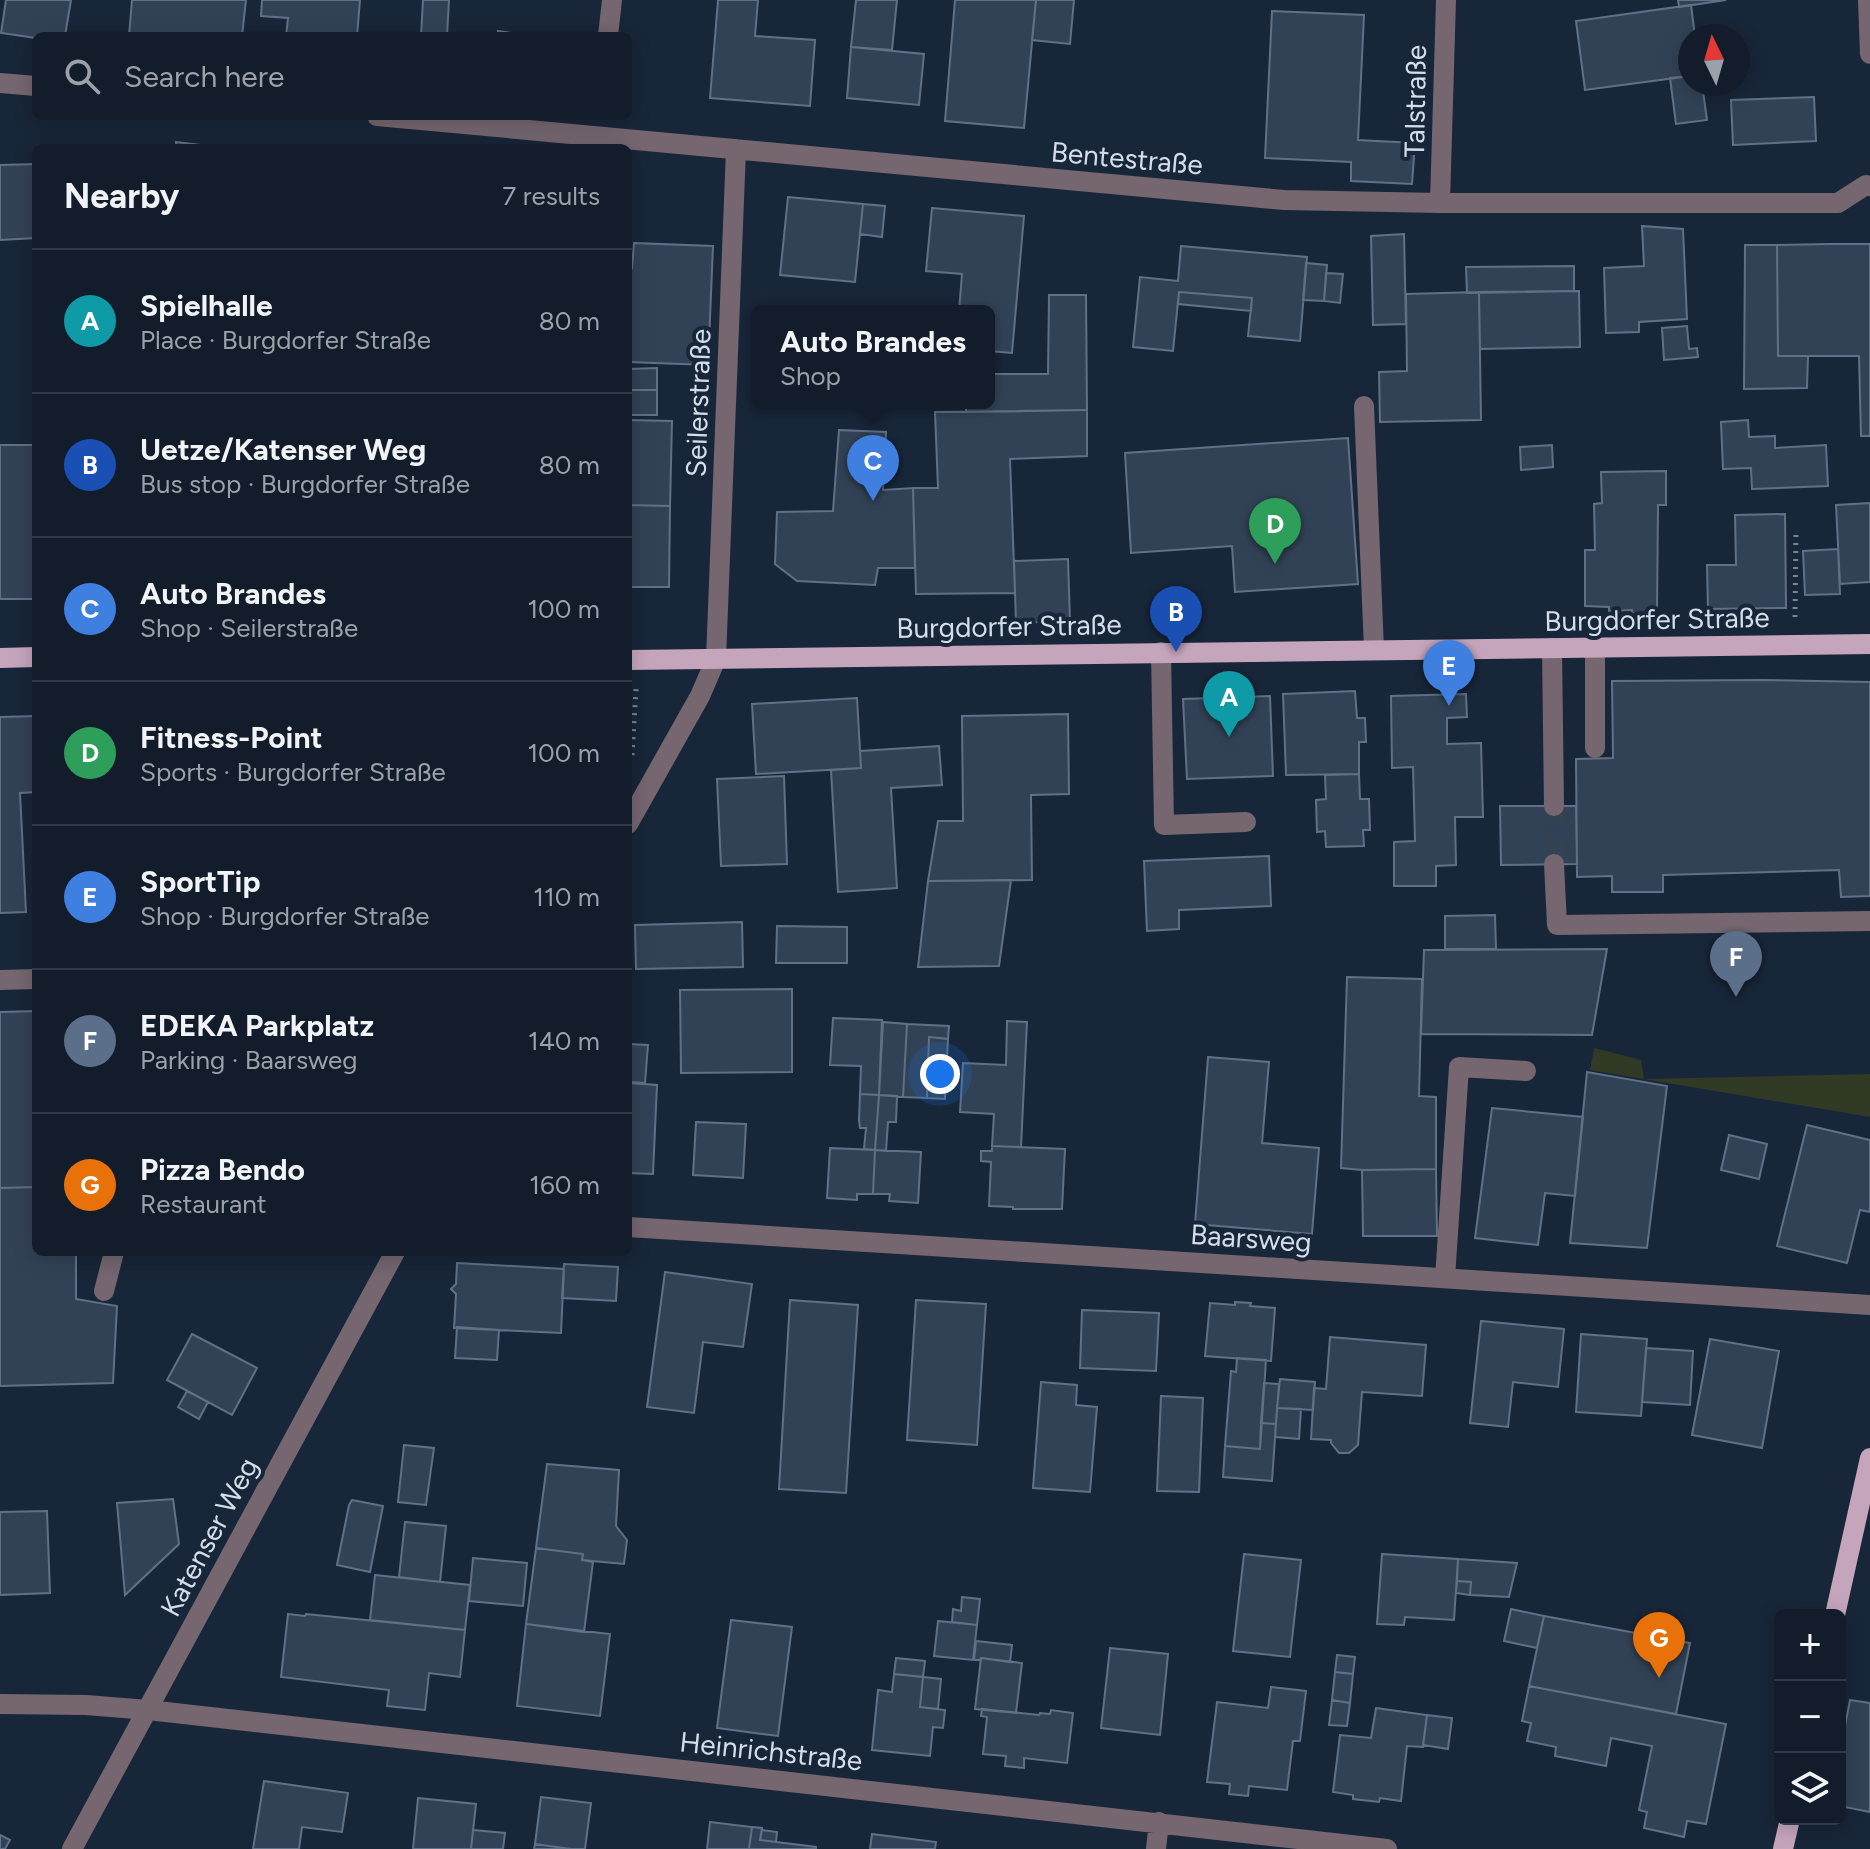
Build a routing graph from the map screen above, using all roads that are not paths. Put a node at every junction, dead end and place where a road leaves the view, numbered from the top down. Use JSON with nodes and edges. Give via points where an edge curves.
{"nodes":[{"id":1,"x":612,"y":0,"type":"edge"},
{"id":2,"x":1446,"y":0,"type":"edge"},
{"id":3,"x":1868,"y":0,"type":"edge"},
{"id":4,"x":608,"y":32,"type":"edge"},
{"id":5,"x":1870,"y":54,"type":"edge"},
{"id":6,"x":0,"y":83,"type":"edge"},
{"id":7,"x":32,"y":86,"type":"edge"},
{"id":8,"x":465,"y":120,"type":"edge"},
{"id":9,"x":598,"y":126,"type":"edge"},
{"id":10,"x":736,"y":149,"type":"junction"},
{"id":11,"x":1869,"y":181,"type":"edge"},
{"id":12,"x":1440,"y":203,"type":"junction"},
{"id":13,"x":1364,"y":406,"type":"dead end"},
{"id":14,"x":1870,"y":644,"type":"edge"},
{"id":15,"x":1552,"y":648,"type":"junction"},
{"id":16,"x":1595,"y":648,"type":"junction"},
{"id":17,"x":1374,"y":650,"type":"junction"},
{"id":18,"x":1161,"y":652,"type":"junction"},
{"id":19,"x":32,"y":657,"type":"edge"},
{"id":20,"x":0,"y":658,"type":"edge"},
{"id":21,"x":716,"y":659,"type":"junction"},
{"id":22,"x":633,"y":660,"type":"edge"},
{"id":23,"x":1595,"y":748,"type":"dead end"},
{"id":24,"x":1554,"y":806,"type":"tunnel mouth"},
{"id":25,"x":632,"y":817,"type":"edge"},
{"id":26,"x":1246,"y":822,"type":"dead end"},
{"id":27,"x":1554,"y":864,"type":"tunnel mouth"},
{"id":28,"x":1870,"y":921,"type":"edge"},
{"id":29,"x":32,"y":979,"type":"edge"},
{"id":30,"x":0,"y":980,"type":"edge"},
{"id":31,"x":1526,"y":1071,"type":"dead end"},
{"id":32,"x":632,"y":1227,"type":"edge"},
{"id":33,"x":113,"y":1256,"type":"edge"},
{"id":34,"x":393,"y":1256,"type":"edge"},
{"id":35,"x":1445,"y":1278,"type":"junction"},
{"id":36,"x":104,"y":1291,"type":"dead end"},
{"id":37,"x":1870,"y":1305,"type":"edge"},
{"id":38,"x":1870,"y":1458,"type":"edge"},
{"id":39,"x":1836,"y":1609,"type":"edge"},
{"id":40,"x":0,"y":1704,"type":"edge"},
{"id":41,"x":148,"y":1710,"type":"junction"},
{"id":42,"x":1159,"y":1822,"type":"junction"},
{"id":43,"x":1789,"y":1825,"type":"edge"},
{"id":44,"x":72,"y":1849,"type":"edge"},
{"id":45,"x":1156,"y":1849,"type":"edge"},
{"id":46,"x":1387,"y":1849,"type":"edge"},
{"id":47,"x":1783,"y":1849,"type":"edge"}],
"edges":[{"from":1,"to":4,"type":"street"},
{"from":2,"to":12,"type":"street","name":"Talstraße"},
{"from":3,"to":5,"type":"street"},
{"from":6,"to":7,"type":"street"},
{"from":8,"to":9,"type":"street","name":"Bentestraße"},
{"from":9,"to":10,"type":"street","name":"Bentestraße"},
{"from":10,"to":12,"type":"street","name":"Bentestraße","via":[[1268,199]]},
{"from":10,"to":21,"type":"street","name":"Seilerstraße"},
{"from":11,"to":12,"type":"street","name":"Bentestraße","via":[[1838,203]]},
{"from":13,"to":17,"type":"street"},
{"from":14,"to":16,"type":"main road","name":"Burgdorfer Straße"},
{"from":15,"to":16,"type":"main road","name":"Burgdorfer Straße"},
{"from":15,"to":17,"type":"main road","name":"Burgdorfer Straße"},
{"from":15,"to":24,"type":"street"},
{"from":16,"to":23,"type":"street"},
{"from":17,"to":18,"type":"main road","name":"Burgdorfer Straße"},
{"from":18,"to":21,"type":"main road","name":"Burgdorfer Straße"},
{"from":18,"to":26,"type":"street","via":[[1164,825]]},
{"from":19,"to":20,"type":"main road"},
{"from":21,"to":22,"type":"main road","name":"Burgdorfer Straße"},
{"from":21,"to":25,"type":"street"},
{"from":27,"to":28,"type":"street","via":[[1557,925]]},
{"from":29,"to":30,"type":"street"},
{"from":31,"to":35,"type":"street","via":[[1459,1067]]},
{"from":32,"to":35,"type":"street","name":"Baarsweg"},
{"from":33,"to":36,"type":"street"},
{"from":34,"to":41,"type":"street","name":"Katenser Weg"},
{"from":35,"to":37,"type":"street","name":"Baarsweg"},
{"from":38,"to":39,"type":"main road"},
{"from":40,"to":41,"type":"street","name":"Heinrichstraße"},
{"from":41,"to":42,"type":"street","name":"Heinrichstraße"},
{"from":41,"to":44,"type":"street","name":"Katenser Weg"},
{"from":42,"to":45,"type":"street"},
{"from":42,"to":46,"type":"street","name":"Heinrichstraße"},
{"from":43,"to":47,"type":"main road"}]}
